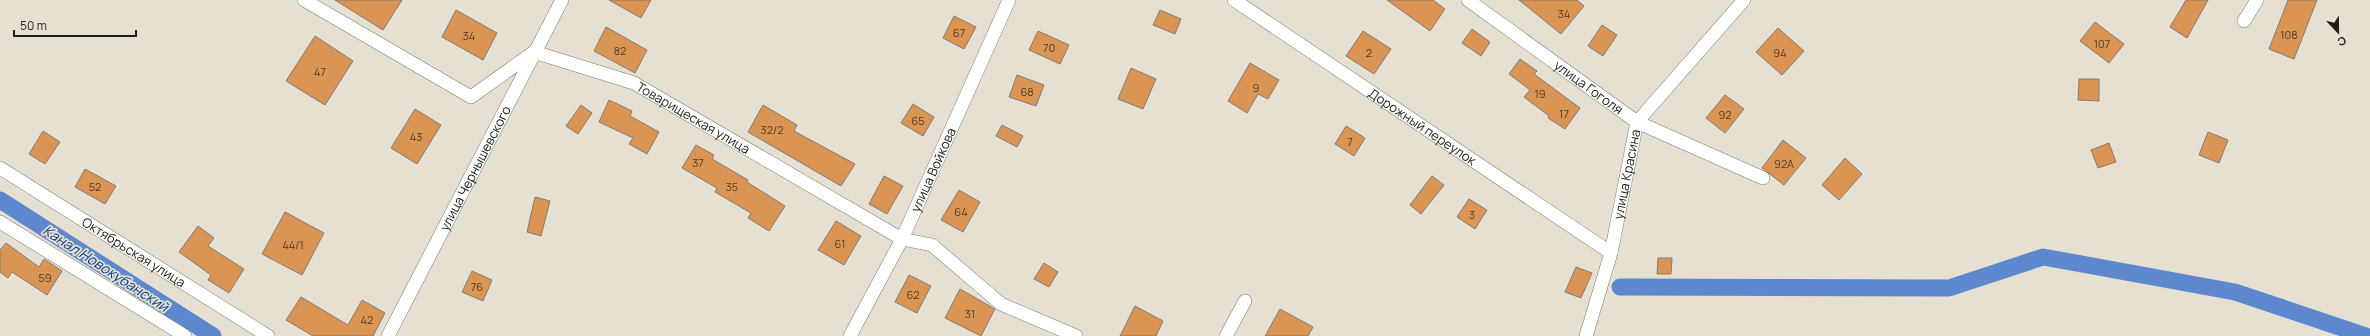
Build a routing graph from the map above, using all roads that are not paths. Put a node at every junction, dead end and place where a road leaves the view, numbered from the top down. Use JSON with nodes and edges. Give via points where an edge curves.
{"nodes":[{"id":1,"x":304,"y":0,"type":"edge"},
{"id":2,"x":562,"y":0,"type":"edge"},
{"id":3,"x":1009,"y":0,"type":"edge"},
{"id":4,"x":1234,"y":0,"type":"edge"},
{"id":5,"x":1468,"y":0,"type":"edge"},
{"id":6,"x":1744,"y":0,"type":"edge"},
{"id":7,"x":2256,"y":0,"type":"edge"},
{"id":8,"x":2244,"y":21,"type":"dead end"},
{"id":9,"x":534,"y":52,"type":"junction"},
{"id":10,"x":1637,"y":122,"type":"junction"},
{"id":11,"x":0,"y":168,"type":"edge"},
{"id":12,"x":1763,"y":178,"type":"dead end"},
{"id":13,"x":0,"y":222,"type":"edge"},
{"id":14,"x":902,"y":239,"type":"junction"},
{"id":15,"x":1611,"y":253,"type":"junction"},
{"id":16,"x":1245,"y":301,"type":"dead end"},
{"id":17,"x":185,"y":336,"type":"edge"},
{"id":18,"x":268,"y":336,"type":"edge"},
{"id":19,"x":388,"y":336,"type":"edge"},
{"id":20,"x":850,"y":336,"type":"edge"},
{"id":21,"x":1076,"y":336,"type":"edge"},
{"id":22,"x":1226,"y":336,"type":"edge"},
{"id":23,"x":1586,"y":336,"type":"edge"}],
"edges":[{"from":1,"to":9,"type":"street","via":[[471,97]]},
{"from":2,"to":9,"type":"street","name":"улица Чернышевского"},
{"from":3,"to":14,"type":"street","name":"улица Войкова"},
{"from":4,"to":15,"type":"street","name":"Дорожный переулок"},
{"from":5,"to":10,"type":"street","name":"улица Гоголя"},
{"from":6,"to":10,"type":"street","name":"улица Красина"},
{"from":7,"to":8,"type":"street"},
{"from":9,"to":14,"type":"street","name":"Товарищеская улица","via":[[634,83]]},
{"from":9,"to":19,"type":"street","name":"улица Чернышевского"},
{"from":10,"to":12,"type":"street","name":"улица Гоголя"},
{"from":10,"to":15,"type":"street","name":"улица Красина"},
{"from":11,"to":18,"type":"street","name":"Октябрьская улица"},
{"from":13,"to":17,"type":"street"},
{"from":14,"to":20,"type":"street","name":"улица Войкова"},
{"from":14,"to":21,"type":"street","name":"Товарищеская улица","via":[[932,245],[1002,304]]},
{"from":15,"to":23,"type":"street","name":"улица Красина"},
{"from":16,"to":22,"type":"street"}]}
